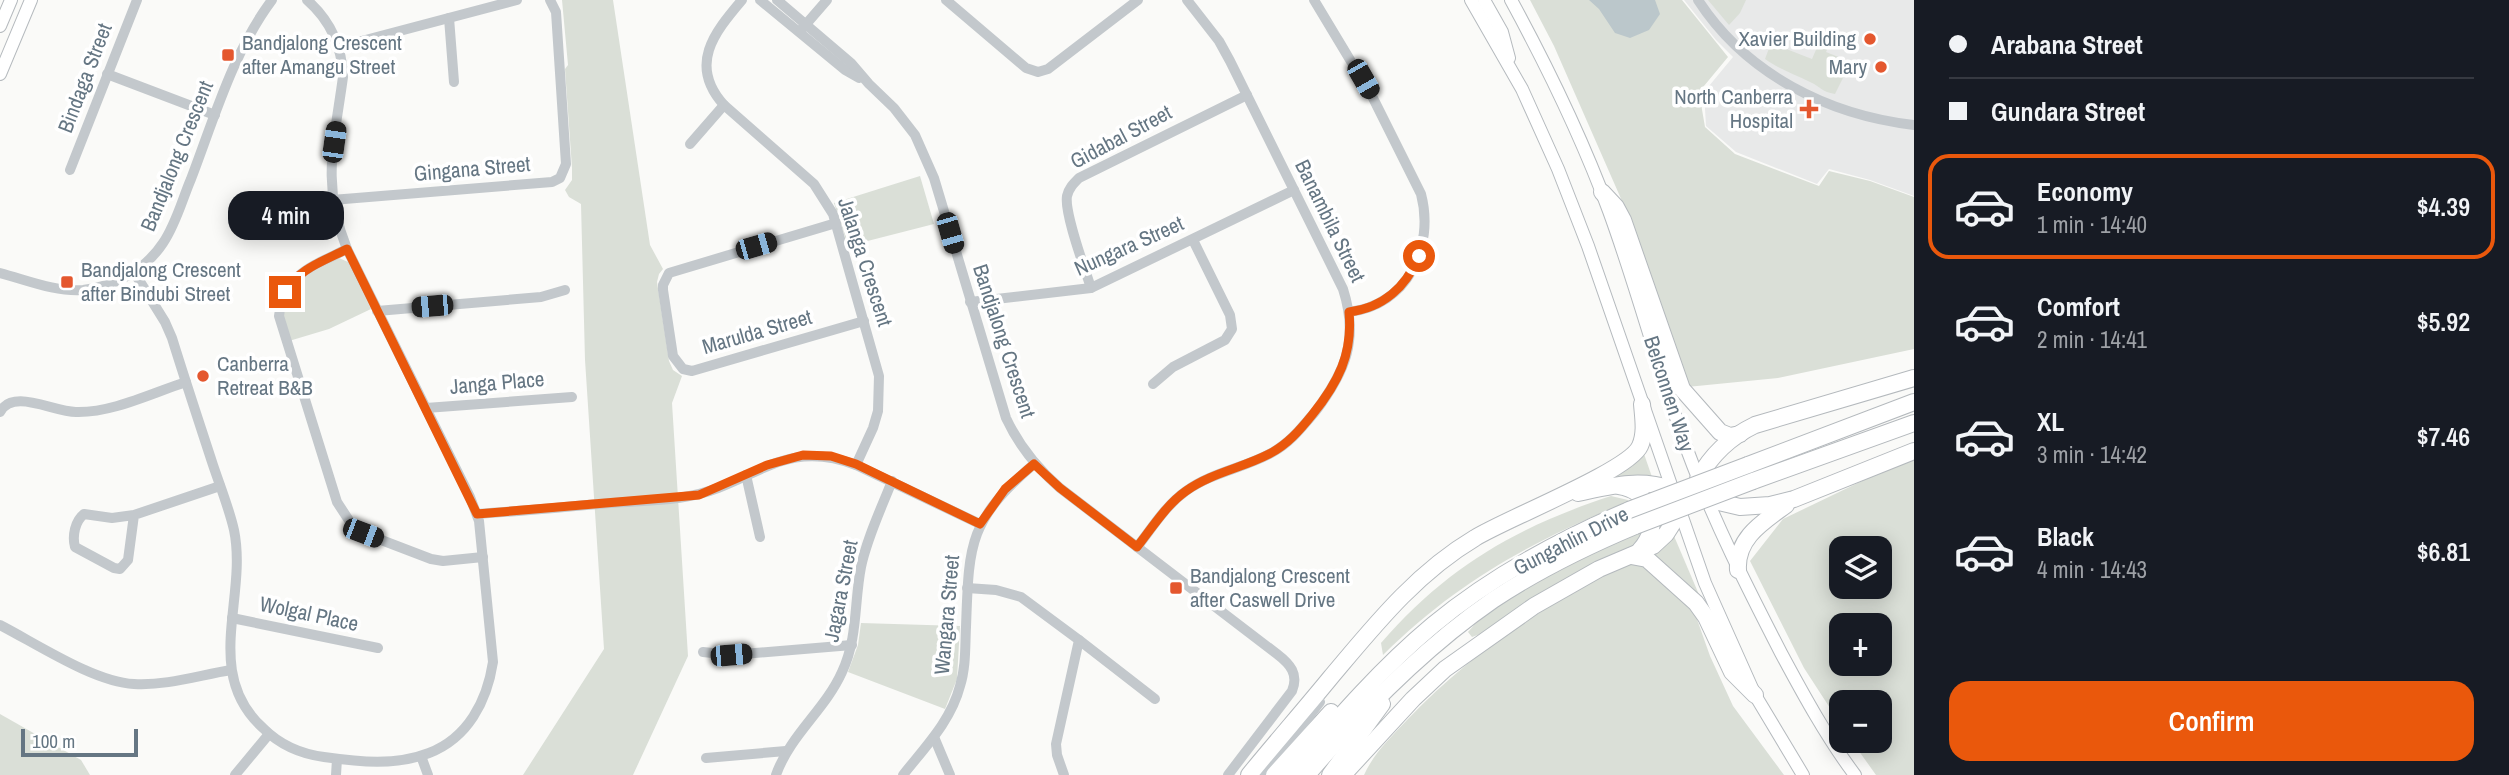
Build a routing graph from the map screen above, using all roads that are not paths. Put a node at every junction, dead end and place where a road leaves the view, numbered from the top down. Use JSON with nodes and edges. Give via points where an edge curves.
{"nodes":[{"id":1,"x":11,"y":0,"type":"edge"},
{"id":2,"x":31,"y":0,"type":"edge"},
{"id":3,"x":137,"y":0,"type":"edge"},
{"id":4,"x":272,"y":0,"type":"edge"},
{"id":5,"x":307,"y":0,"type":"edge"},
{"id":6,"x":517,"y":0,"type":"edge"},
{"id":7,"x":550,"y":0,"type":"edge"},
{"id":8,"x":743,"y":0,"type":"edge"},
{"id":9,"x":760,"y":0,"type":"edge"},
{"id":10,"x":777,"y":0,"type":"edge"},
{"id":11,"x":827,"y":0,"type":"edge"},
{"id":12,"x":946,"y":0,"type":"edge"},
{"id":13,"x":1138,"y":0,"type":"edge"},
{"id":14,"x":1187,"y":0,"type":"edge"},
{"id":15,"x":1314,"y":0,"type":"edge"},
{"id":16,"x":1471,"y":0,"type":"edge"},
{"id":17,"x":1484,"y":0,"type":"edge"},
{"id":18,"x":1511,"y":0,"type":"edge"},
{"id":19,"x":1698,"y":0,"type":"edge"},
{"id":20,"x":449,"y":18,"type":"junction"},
{"id":21,"x":0,"y":26,"type":"edge"},
{"id":22,"x":802,"y":29,"type":"junction"},
{"id":23,"x":339,"y":47,"type":"junction"},
{"id":24,"x":0,"y":74,"type":"edge"},
{"id":25,"x":107,"y":74,"type":"junction"},
{"id":26,"x":1514,"y":75,"type":"junction"},
{"id":27,"x":454,"y":82,"type":"dead end"},
{"id":28,"x":1247,"y":94,"type":"junction"},
{"id":29,"x":724,"y":105,"type":"junction"},
{"id":30,"x":215,"y":116,"type":"junction"},
{"id":31,"x":1914,"y":125,"type":"edge"},
{"id":32,"x":690,"y":144,"type":"dead end"},
{"id":33,"x":70,"y":170,"type":"dead end"},
{"id":34,"x":1294,"y":190,"type":"junction"},
{"id":35,"x":1602,"y":192,"type":"junction"},
{"id":36,"x":332,"y":200,"type":"junction"},
{"id":37,"x":836,"y":223,"type":"junction"},
{"id":38,"x":1193,"y":240,"type":"junction"},
{"id":39,"x":347,"y":249,"type":"junction"},
{"id":40,"x":0,"y":272,"type":"edge"},
{"id":41,"x":134,"y":272,"type":"junction"},
{"id":42,"x":1091,"y":288,"type":"junction"},
{"id":43,"x":565,"y":290,"type":"dead end"},
{"id":44,"x":970,"y":302,"type":"junction"},
{"id":45,"x":377,"y":311,"type":"junction"},
{"id":46,"x":1349,"y":312,"type":"junction"},
{"id":47,"x":864,"y":321,"type":"junction"},
{"id":48,"x":1914,"y":378,"type":"edge"},
{"id":49,"x":186,"y":382,"type":"junction"},
{"id":50,"x":1153,"y":384,"type":"dead end"},
{"id":51,"x":572,"y":397,"type":"dead end"},
{"id":52,"x":1914,"y":402,"type":"edge"},
{"id":53,"x":1642,"y":404,"type":"junction"},
{"id":54,"x":426,"y":408,"type":"junction"},
{"id":55,"x":0,"y":412,"type":"edge"},
{"id":56,"x":1914,"y":423,"type":"edge"},
{"id":57,"x":1740,"y":433,"type":"junction"},
{"id":58,"x":1914,"y":451,"type":"edge"},
{"id":59,"x":856,"y":464,"type":"junction"},
{"id":60,"x":1034,"y":464,"type":"junction"},
{"id":61,"x":1751,"y":473,"type":"junction"},
{"id":62,"x":746,"y":475,"type":"junction"},
{"id":63,"x":1699,"y":480,"type":"junction"},
{"id":64,"x":892,"y":481,"type":"junction"},
{"id":65,"x":220,"y":486,"type":"junction"},
{"id":66,"x":1606,"y":487,"type":"junction"},
{"id":67,"x":1671,"y":489,"type":"junction"},
{"id":68,"x":1562,"y":496,"type":"junction"},
{"id":69,"x":1698,"y":497,"type":"junction"},
{"id":70,"x":1794,"y":499,"type":"junction"},
{"id":71,"x":1761,"y":507,"type":"junction"},
{"id":72,"x":1680,"y":512,"type":"junction"},
{"id":73,"x":477,"y":514,"type":"junction"},
{"id":74,"x":134,"y":515,"type":"junction"},
{"id":75,"x":1632,"y":518,"type":"junction"},
{"id":76,"x":980,"y":524,"type":"junction"},
{"id":77,"x":760,"y":537,"type":"dead end"},
{"id":78,"x":1137,"y":547,"type":"junction"},
{"id":79,"x":1634,"y":555,"type":"junction"},
{"id":80,"x":483,"y":557,"type":"junction"},
{"id":81,"x":1738,"y":570,"type":"junction"},
{"id":82,"x":967,"y":589,"type":"junction"},
{"id":83,"x":1384,"y":614,"type":"junction"},
{"id":84,"x":232,"y":618,"type":"junction"},
{"id":85,"x":1434,"y":624,"type":"junction"},
{"id":86,"x":0,"y":625,"type":"edge"},
{"id":87,"x":1079,"y":640,"type":"junction"},
{"id":88,"x":852,"y":645,"type":"junction"},
{"id":89,"x":378,"y":648,"type":"dead end"},
{"id":90,"x":703,"y":652,"type":"dead end"},
{"id":91,"x":1411,"y":667,"type":"junction"},
{"id":92,"x":1444,"y":669,"type":"junction"},
{"id":93,"x":232,"y":670,"type":"junction"},
{"id":94,"x":1755,"y":695,"type":"junction"},
{"id":95,"x":1155,"y":699,"type":"dead end"},
{"id":96,"x":269,"y":734,"type":"junction"},
{"id":97,"x":934,"y":737,"type":"junction"},
{"id":98,"x":786,"y":751,"type":"junction"},
{"id":99,"x":421,"y":756,"type":"junction"},
{"id":100,"x":706,"y":758,"type":"dead end"},
{"id":101,"x":338,"y":759,"type":"junction"},
{"id":102,"x":234,"y":775,"type":"edge"},
{"id":103,"x":336,"y":775,"type":"edge"},
{"id":104,"x":428,"y":775,"type":"edge"},
{"id":105,"x":776,"y":775,"type":"edge"},
{"id":106,"x":903,"y":775,"type":"edge"},
{"id":107,"x":950,"y":775,"type":"edge"},
{"id":108,"x":1064,"y":775,"type":"edge"},
{"id":109,"x":1228,"y":775,"type":"edge"},
{"id":110,"x":1249,"y":775,"type":"edge"},
{"id":111,"x":1264,"y":775,"type":"edge"},
{"id":112,"x":1274,"y":775,"type":"edge"},
{"id":113,"x":1289,"y":775,"type":"edge"},
{"id":114,"x":1307,"y":775,"type":"edge"},
{"id":115,"x":1332,"y":775,"type":"edge"},
{"id":116,"x":1343,"y":775,"type":"edge"},
{"id":117,"x":1804,"y":775,"type":"edge"},
{"id":118,"x":1855,"y":775,"type":"edge"}],
"edges":[{"from":1,"to":21,"type":"main road"},
{"from":2,"to":24,"type":"main road"},
{"from":3,"to":25,"type":"street","name":"Bindaga Street"},
{"from":4,"to":30,"type":"street","name":"Bandjalong Crescent","via":[[242,49]]},
{"from":5,"to":23,"type":"street","via":[[328,23]]},
{"from":6,"to":20,"type":"street"},
{"from":7,"to":36,"type":"street","name":"Gingana Street","via":[[556,12],[565,151],[560,178]]},
{"from":8,"to":29,"type":"street","name":"Jalanga Crescent","via":[[718,29],[706,66],[710,86]]},
{"from":9,"to":22,"type":"street","name":"Bandjalong Crescent"},
{"from":10,"to":22,"type":"street","name":"Bandjalong Crescent"},
{"from":11,"to":22,"type":"street"},
{"from":12,"to":13,"type":"street","via":[[1026,68],[1038,72]]},
{"from":14,"to":28,"type":"street","name":"Banambila Street","via":[[1219,41]]},
{"from":15,"to":46,"type":"street","via":[[1373,98],[1425,209],[1424,240],[1408,278],[1385,300]]},
{"from":16,"to":26,"type":"main road","name":"Belconnen Way"},
{"from":17,"to":26,"type":"main road","via":[[1502,32]]},
{"from":18,"to":35,"type":"main road","name":"Belconnen Way"},
{"from":19,"to":31,"type":"street","via":[[1735,46],[1790,86],[1859,115]]},
{"from":20,"to":23,"type":"street"},
{"from":20,"to":27,"type":"street"},
{"from":22,"to":44,"type":"street","name":"Bandjalong Crescent","via":[[845,70],[869,84],[908,125],[926,156]]},
{"from":23,"to":36,"type":"street","via":[[343,77],[331,164]]},
{"from":25,"to":30,"type":"street"},
{"from":25,"to":33,"type":"street","name":"Bindaga Street"},
{"from":26,"to":53,"type":"main road","name":"Belconnen Way","via":[[1588,246]]},
{"from":28,"to":34,"type":"street","name":"Banambila Street"},
{"from":28,"to":42,"type":"street","name":"Gidabal Street","via":[[1092,171],[1071,186],[1068,209]]},
{"from":29,"to":32,"type":"street"},
{"from":29,"to":37,"type":"street","name":"Jalanga Crescent","via":[[814,184]]},
{"from":30,"to":41,"type":"street","name":"Bandjalong Crescent","via":[[171,229],[153,256]]},
{"from":34,"to":38,"type":"street","name":"Nungara Street"},
{"from":34,"to":46,"type":"street","name":"Banambila Street","via":[[1343,289]]},
{"from":35,"to":57,"type":"highway","via":[[1623,220],[1682,389],[1720,432]]},
{"from":35,"to":63,"type":"main road","name":"Belconnen Way"},
{"from":36,"to":39,"type":"street"},
{"from":37,"to":47,"type":"street","name":"Jalanga Crescent"},
{"from":37,"to":47,"type":"street","name":"Marulda Street","via":[[669,273],[663,290],[673,356],[682,369],[692,371]]},
{"from":38,"to":42,"type":"street","name":"Nungara Street"},
{"from":38,"to":50,"type":"street","via":[[1230,314],[1232,330],[1220,344],[1173,367]]},
{"from":39,"to":45,"type":"street"},
{"from":39,"to":80,"type":"street","via":[[295,278],[285,292],[279,316],[337,502],[343,515],[363,533],[431,559]]},
{"from":40,"to":41,"type":"street","name":"Bandjalong Crescent","via":[[80,290]]},
{"from":41,"to":49,"type":"street","via":[[165,322]]},
{"from":42,"to":44,"type":"street","name":"Nungara Street"},
{"from":43,"to":45,"type":"street","via":[[541,298]]},
{"from":44,"to":60,"type":"street","name":"Bandjalong Crescent","via":[[1006,418]]},
{"from":45,"to":54,"type":"street"},
{"from":46,"to":78,"type":"street","name":"Banambila Street","via":[[1349,346],[1342,372],[1299,431],[1272,453],[1184,492]]},
{"from":47,"to":59,"type":"street","name":"Jalanga Crescent","via":[[880,394],[873,428]]},
{"from":48,"to":57,"type":"highway","via":[[1776,417]]},
{"from":49,"to":55,"type":"street","via":[[90,412],[16,400]]},
{"from":49,"to":65,"type":"street"},
{"from":51,"to":54,"type":"street","name":"Janga Place"},
{"from":52,"to":61,"type":"highway","name":"Gungahlin Drive"},
{"from":53,"to":67,"type":"main road","name":"Belconnen Way"},
{"from":53,"to":68,"type":"highway","via":[[1643,434],[1635,453]]},
{"from":54,"to":73,"type":"street"},
{"from":56,"to":61,"type":"highway","name":"Gungahlin Drive"},
{"from":57,"to":63,"type":"highway","via":[[1712,458]]},
{"from":57,"to":71,"type":"highway","via":[[1728,459],[1729,477],[1739,495]]},
{"from":58,"to":70,"type":"highway"},
{"from":59,"to":62,"type":"street","via":[[831,456],[803,455]]},
{"from":59,"to":64,"type":"street"},
{"from":60,"to":76,"type":"street","name":"Wangara Street","via":[[1005,489]]},
{"from":60,"to":78,"type":"street","name":"Bandjalong Crescent"},
{"from":61,"to":75,"type":"highway","name":"Gungahlin Drive","bridge":true},
{"from":62,"to":73,"type":"street","via":[[708,492],[680,498]]},
{"from":62,"to":77,"type":"street"},
{"from":63,"to":69,"type":"main road","name":"Belconnen Way"},
{"from":64,"to":76,"type":"street"},
{"from":64,"to":88,"type":"street","name":"Jagara Street","via":[[861,569]]},
{"from":65,"to":74,"type":"street"},
{"from":65,"to":84,"type":"street","via":[[236,545]]},
{"from":66,"to":67,"type":"highway","via":[[1644,482]]},
{"from":66,"to":68,"type":"highway"},
{"from":66,"to":79,"type":"highway","via":[[1634,490],[1649,506],[1651,533]]},
{"from":67,"to":69,"type":"main road"},
{"from":67,"to":72,"type":"main road","name":"Belconnen Way"},
{"from":68,"to":83,"type":"highway","via":[[1506,520],[1442,559]]},
{"from":69,"to":71,"type":"highway","via":[[1733,507]]},
{"from":69,"to":72,"type":"main road"},
{"from":69,"to":81,"type":"main road","name":"Belconnen Way"},
{"from":70,"to":71,"type":"highway"},
{"from":70,"to":81,"type":"highway","via":[[1745,540],[1738,554]]},
{"from":72,"to":79,"type":"highway","via":[[1663,538]]},
{"from":72,"to":94,"type":"main road","name":"Belconnen Way","via":[[1704,583]]},
{"from":73,"to":80,"type":"street"},
{"from":74,"to":74,"type":"street","via":[[128,560],[120,569],[75,547],[78,521],[85,514]]},
{"from":75,"to":85,"type":"highway","name":"Gungahlin Drive","via":[[1566,538],[1495,580]]},
{"from":75,"to":91,"type":"highway","name":"Gungahlin Drive","via":[[1508,590]]},
{"from":76,"to":82,"type":"street","name":"Wangara Street","via":[[970,556]]},
{"from":78,"to":109,"type":"street","name":"Bandjalong Crescent","via":[[1293,671],[1292,691]]},
{"from":79,"to":92,"type":"highway","via":[[1534,606]]},
{"from":79,"to":94,"type":"highway","via":[[1647,559],[1696,603],[1732,672]]},
{"from":80,"to":99,"type":"street","via":[[492,644],[490,680],[464,728],[451,741]]},
{"from":81,"to":118,"type":"main road","name":"Belconnen Way","via":[[1793,674]]},
{"from":82,"to":87,"type":"street","via":[[1021,597]]},
{"from":82,"to":97,"type":"street","name":"Wangara Street","via":[[961,685]]},
{"from":83,"to":110,"type":"highway"},
{"from":83,"to":111,"type":"street"},
{"from":84,"to":89,"type":"street","name":"Wolgal Place"},
{"from":84,"to":93,"type":"street"},
{"from":85,"to":112,"type":"highway","via":[[1407,640],[1334,708]]},
{"from":85,"to":113,"type":"highway","name":"Gungahlin Drive","via":[[1356,698]]},
{"from":86,"to":93,"type":"street","via":[[115,681],[150,684]]},
{"from":87,"to":95,"type":"street"},
{"from":87,"to":108,"type":"street","via":[[1057,733],[1057,755]]},
{"from":88,"to":90,"type":"street","via":[[731,655]]},
{"from":88,"to":98,"type":"street","name":"Jagara Street","via":[[833,689]]},
{"from":91,"to":114,"type":"highway","name":"Gungahlin Drive","via":[[1356,719]]},
{"from":91,"to":115,"type":"highway"},
{"from":92,"to":115,"type":"street","via":[[1430,674]]},
{"from":92,"to":116,"type":"highway"},
{"from":93,"to":96,"type":"street","via":[[245,706]]},
{"from":94,"to":117,"type":"main road","name":"Belconnen Way"},
{"from":96,"to":101,"type":"street","via":[[301,752]]},
{"from":96,"to":102,"type":"street"},
{"from":97,"to":106,"type":"street","name":"Wangara Street"},
{"from":97,"to":107,"type":"street"},
{"from":98,"to":100,"type":"street"},
{"from":98,"to":105,"type":"street","name":"Jagara Street"},
{"from":99,"to":101,"type":"street","via":[[386,762]]},
{"from":99,"to":104,"type":"street"},
{"from":101,"to":103,"type":"street"}]}
